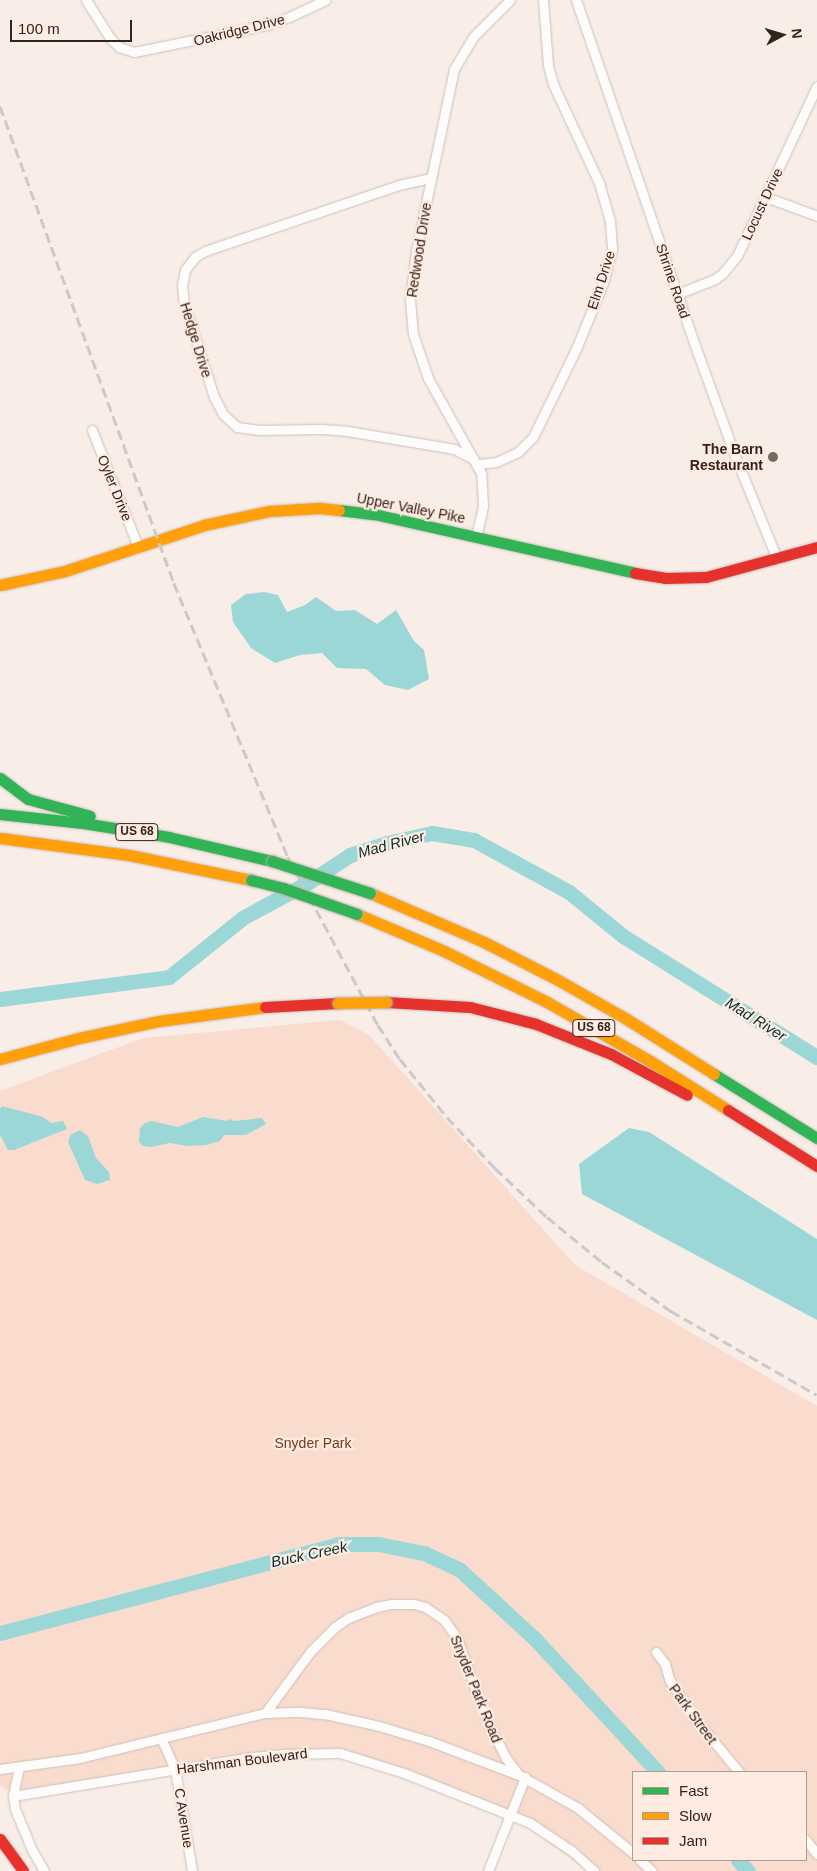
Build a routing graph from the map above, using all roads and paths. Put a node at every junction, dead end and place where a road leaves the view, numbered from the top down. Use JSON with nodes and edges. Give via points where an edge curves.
{"nodes":[{"id":1,"x":86,"y":0,"type":"edge"},
{"id":2,"x":325,"y":0,"type":"edge"},
{"id":3,"x":510,"y":0,"type":"edge"},
{"id":4,"x":543,"y":0,"type":"edge"},
{"id":5,"x":576,"y":0,"type":"edge"},
{"id":6,"x":817,"y":86,"type":"edge"},
{"id":7,"x":431,"y":178,"type":"junction"},
{"id":8,"x":766,"y":196,"type":"junction"},
{"id":9,"x":817,"y":216,"type":"edge"},
{"id":10,"x":678,"y":294,"type":"junction"},
{"id":11,"x":92,"y":430,"type":"dead end"},
{"id":12,"x":476,"y":462,"type":"junction"},
{"id":13,"x":476,"y":536,"type":"junction"},
{"id":14,"x":138,"y":547,"type":"junction"},
{"id":15,"x":817,"y":547,"type":"edge"},
{"id":16,"x":777,"y":559,"type":"junction"},
{"id":17,"x":0,"y":585,"type":"edge"},
{"id":18,"x":0,"y":778,"type":"edge"},
{"id":19,"x":0,"y":814,"type":"edge"},
{"id":20,"x":0,"y":838,"type":"edge"},
{"id":21,"x":169,"y":838,"type":"junction"},
{"id":22,"x":0,"y":1059,"type":"edge"},
{"id":23,"x":817,"y":1138,"type":"edge"},
{"id":24,"x":775,"y":1140,"type":"junction"},
{"id":25,"x":817,"y":1166,"type":"edge"},
{"id":26,"x":656,"y":1652,"type":"dead end"},
{"id":27,"x":265,"y":1713,"type":"junction"},
{"id":28,"x":161,"y":1738,"type":"junction"},
{"id":29,"x":19,"y":1767,"type":"junction"},
{"id":30,"x":0,"y":1769,"type":"edge"},
{"id":31,"x":176,"y":1769,"type":"junction"},
{"id":32,"x":738,"y":1771,"type":"edge"},
{"id":33,"x":522,"y":1776,"type":"junction"},
{"id":34,"x":13,"y":1796,"type":"junction"},
{"id":35,"x":510,"y":1814,"type":"junction"},
{"id":36,"x":0,"y":1839,"type":"edge"},
{"id":37,"x":807,"y":1841,"type":"edge"},
{"id":38,"x":632,"y":1852,"type":"edge"},
{"id":39,"x":817,"y":1854,"type":"edge"},
{"id":40,"x":641,"y":1861,"type":"edge"},
{"id":41,"x":17,"y":1869,"type":"edge"},
{"id":42,"x":44,"y":1871,"type":"edge"},
{"id":43,"x":192,"y":1871,"type":"edge"},
{"id":44,"x":488,"y":1871,"type":"edge"},
{"id":45,"x":594,"y":1871,"type":"edge"},
{"id":46,"x":652,"y":1871,"type":"edge"}],
"edges":[{"from":1,"to":2,"type":"street","name":"Oakridge Drive","via":[[110,38],[119,47],[134,52],[267,25]]},
{"from":3,"to":7,"type":"street","name":"Redwood Drive","via":[[473,37],[454,69]]},
{"from":4,"to":12,"type":"street","name":"Elm Drive","via":[[548,65],[553,84],[600,185],[610,221],[612,250],[603,283],[576,349],[534,437],[518,452],[496,462]]},
{"from":5,"to":10,"type":"street","name":"Shrine Road"},
{"from":6,"to":8,"type":"street","name":"Locust Drive"},
{"from":7,"to":12,"type":"street","name":"Redwood Drive","via":[[411,283],[413,334],[428,378]]},
{"from":7,"to":12,"type":"street","name":"Hedge Drive","via":[[399,185],[195,257],[184,270],[184,303],[214,397],[223,414],[237,426],[260,430],[345,431],[454,449]]},
{"from":8,"to":9,"type":"street"},
{"from":8,"to":10,"type":"street","name":"Locust Drive","via":[[744,245],[730,265],[714,279]]},
{"from":10,"to":16,"type":"street","name":"Shrine Road","via":[[735,456]]},
{"from":11,"to":14,"type":"street","name":"Oyler Drive"},
{"from":12,"to":13,"type":"street","name":"Redwood Drive","via":[[483,506]]},
{"from":13,"to":14,"type":"main road","name":"Upper Valley Pike","via":[[374,514],[319,508],[237,517]]},
{"from":13,"to":16,"type":"main road","name":"Upper Valley Pike","via":[[602,567],[665,578],[706,577]]},
{"from":14,"to":17,"type":"main road","name":"Upper Valley Pike","via":[[65,571]]},
{"from":15,"to":16,"type":"main road","name":"Upper Valley Pike"},
{"from":18,"to":21,"type":"main road","via":[[16,792],[40,804]]},
{"from":19,"to":21,"type":"main road","number":"US 68","via":[[83,823]]},
{"from":20,"to":24,"type":"main road","number":"US 68","bridge":true,"via":[[129,855],[251,880],[357,914],[453,955],[548,1002]]},
{"from":21,"to":23,"type":"main road","number":"US 68","bridge":true,"via":[[272,861],[370,893],[484,942],[625,1018]]},
{"from":22,"to":24,"type":"main road","bridge":true,"via":[[159,1021],[263,1007],[426,1003],[470,1008],[536,1024],[611,1054]]},
{"from":24,"to":25,"type":"main road","number":"US 68"},
{"from":26,"to":32,"type":"street","name":"Park Street","via":[[665,1664],[668,1679],[692,1715]]},
{"from":27,"to":28,"type":"street","name":"Snyder Park Road"},
{"from":27,"to":33,"type":"street","name":"Snyder Park Road","via":[[300,1712],[350,1718],[429,1741]]},
{"from":27,"to":33,"type":"street","name":"Snyder Park Road","via":[[310,1652],[335,1627],[376,1607],[414,1604],[434,1613],[454,1633],[486,1719],[506,1758]]},
{"from":28,"to":29,"type":"street","name":"Snyder Park Road","via":[[80,1758]]},
{"from":28,"to":31,"type":"street","name":"C Avenue"},
{"from":29,"to":30,"type":"street","name":"Snyder Park Road"},
{"from":29,"to":34,"type":"street"},
{"from":31,"to":34,"type":"street","name":"Harshman Boulevard"},
{"from":31,"to":35,"type":"street","name":"Harshman Boulevard","via":[[276,1755],[340,1753],[404,1773]]},
{"from":31,"to":43,"type":"street","name":"C Avenue"},
{"from":33,"to":35,"type":"street"},
{"from":33,"to":38,"type":"street","name":"Snyder Park Road","via":[[578,1808]]},
{"from":34,"to":42,"type":"street","via":[[22,1827]]},
{"from":35,"to":44,"type":"street"},
{"from":35,"to":45,"type":"street","name":"Harshman Boulevard","via":[[544,1831]]},
{"from":36,"to":41,"type":"main road"},
{"from":37,"to":39,"type":"street"},
{"from":40,"to":46,"type":"street"}]}
